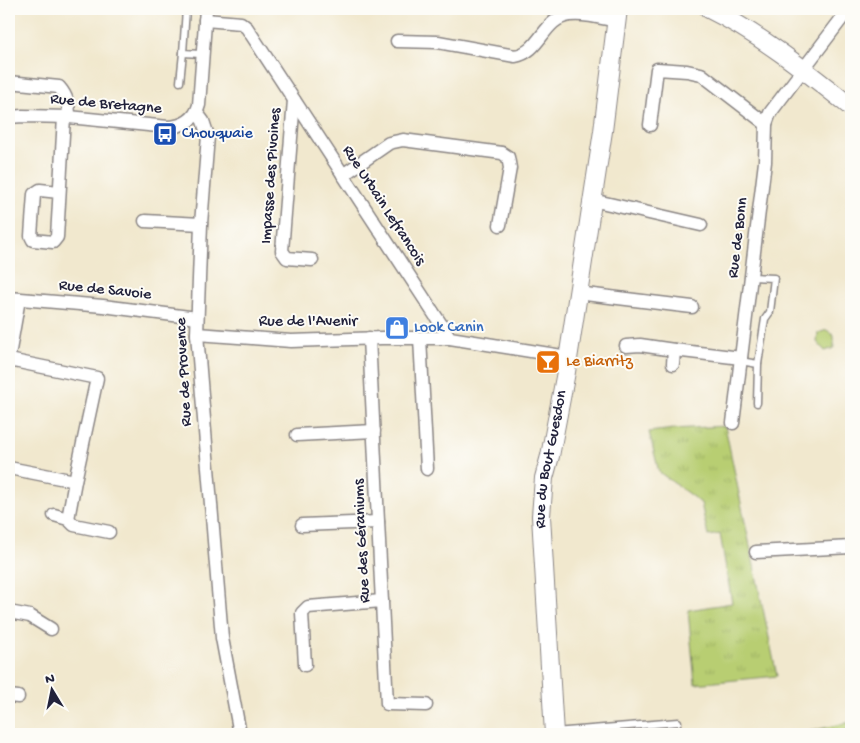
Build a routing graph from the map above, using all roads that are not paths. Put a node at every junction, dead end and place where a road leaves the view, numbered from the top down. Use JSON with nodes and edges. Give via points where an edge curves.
{"nodes":[{"id":1,"x":186,"y":9,"type":"edge"},
{"id":2,"x":709,"y":9,"type":"edge"},
{"id":3,"x":849,"y":9,"type":"edge"},
{"id":4,"x":205,"y":14,"type":"edge"},
{"id":5,"x":618,"y":15,"type":"edge"},
{"id":6,"x":398,"y":41,"type":"dead end"},
{"id":7,"x":183,"y":53,"type":"junction"},
{"id":8,"x":201,"y":54,"type":"junction"},
{"id":9,"x":804,"y":69,"type":"junction"},
{"id":10,"x":9,"y":82,"type":"edge"},
{"id":11,"x":180,"y":82,"type":"dead end"},
{"id":12,"x":294,"y":100,"type":"junction"},
{"id":13,"x":851,"y":107,"type":"edge"},
{"id":14,"x":197,"y":113,"type":"junction"},
{"id":15,"x":9,"y":117,"type":"edge"},
{"id":16,"x":67,"y":117,"type":"junction"},
{"id":17,"x":766,"y":124,"type":"junction"},
{"id":18,"x":650,"y":125,"type":"dead end"},
{"id":19,"x":343,"y":175,"type":"junction"},
{"id":20,"x":59,"y":192,"type":"dead end"},
{"id":21,"x":592,"y":200,"type":"junction"},
{"id":22,"x":146,"y":221,"type":"dead end"},
{"id":23,"x":201,"y":224,"type":"junction"},
{"id":24,"x":500,"y":224,"type":"dead end"},
{"id":25,"x":701,"y":225,"type":"dead end"},
{"id":26,"x":312,"y":260,"type":"dead end"},
{"id":27,"x":751,"y":277,"type":"junction"},
{"id":28,"x":577,"y":293,"type":"junction"},
{"id":29,"x":14,"y":298,"type":"edge"},
{"id":30,"x":692,"y":306,"type":"dead end"},
{"id":31,"x":197,"y":318,"type":"junction"},
{"id":32,"x":197,"y":334,"type":"junction"},
{"id":33,"x":369,"y":338,"type":"junction"},
{"id":34,"x":420,"y":338,"type":"junction"},
{"id":35,"x":450,"y":338,"type":"junction"},
{"id":36,"x":626,"y":346,"type":"dead end"},
{"id":37,"x":674,"y":350,"type":"junction"},
{"id":38,"x":9,"y":356,"type":"edge"},
{"id":39,"x":568,"y":356,"type":"junction"},
{"id":40,"x":9,"y":360,"type":"edge"},
{"id":41,"x":740,"y":360,"type":"junction"},
{"id":42,"x":673,"y":364,"type":"dead end"},
{"id":43,"x":758,"y":364,"type":"junction"},
{"id":44,"x":757,"y":403,"type":"dead end"},
{"id":45,"x":732,"y":423,"type":"dead end"},
{"id":46,"x":374,"y":431,"type":"junction"},
{"id":47,"x":297,"y":434,"type":"dead end"},
{"id":48,"x":9,"y":468,"type":"edge"},
{"id":49,"x":427,"y":469,"type":"dead end"},
{"id":50,"x":75,"y":481,"type":"junction"},
{"id":51,"x":54,"y":515,"type":"dead end"},
{"id":52,"x":68,"y":519,"type":"junction"},
{"id":53,"x":378,"y":522,"type":"junction"},
{"id":54,"x":302,"y":525,"type":"dead end"},
{"id":55,"x":109,"y":532,"type":"dead end"},
{"id":56,"x":851,"y":547,"type":"edge"},
{"id":57,"x":756,"y":552,"type":"dead end"},
{"id":58,"x":382,"y":601,"type":"junction"},
{"id":59,"x":9,"y":612,"type":"edge"},
{"id":60,"x":51,"y":629,"type":"dead end"},
{"id":61,"x":305,"y":665,"type":"dead end"},
{"id":62,"x":426,"y":705,"type":"dead end"},
{"id":63,"x":678,"y":722,"type":"dead end"},
{"id":64,"x":554,"y":733,"type":"edge"},
{"id":65,"x":240,"y":734,"type":"edge"}],
"edges":[{"from":1,"to":7,"type":"lane"},
{"from":2,"to":9,"type":"street"},
{"from":3,"to":9,"type":"street","name":"Rue de Bonn"},
{"from":4,"to":8,"type":"street"},
{"from":4,"to":12,"type":"street","name":"Rue Urbain Lefrancois","via":[[247,28]]},
{"from":5,"to":6,"type":"street","via":[[568,15],[547,28],[531,50],[515,56],[438,42]]},
{"from":5,"to":21,"type":"street","name":"Rue du Bout Guesdon"},
{"from":7,"to":8,"type":"lane"},
{"from":7,"to":11,"type":"lane"},
{"from":8,"to":14,"type":"street"},
{"from":9,"to":13,"type":"street"},
{"from":9,"to":17,"type":"street","name":"Rue de Bonn","via":[[770,113]]},
{"from":10,"to":16,"type":"street","via":[[59,86],[66,99]]},
{"from":12,"to":19,"type":"street","name":"Rue Urbain Lefrancois"},
{"from":12,"to":26,"type":"street","name":"Impasse des Pivoines","via":[[282,251],[287,258]]},
{"from":14,"to":16,"type":"street","name":"Rue de Bretagne","via":[[185,123],[174,126]]},
{"from":14,"to":23,"type":"street","name":"Rue de Provence","via":[[208,136]]},
{"from":15,"to":16,"type":"street","name":"Rue de Bretagne"},
{"from":16,"to":20,"type":"street"},
{"from":17,"to":18,"type":"street","via":[[701,74],[657,69]]},
{"from":17,"to":27,"type":"street","name":"Rue de Bonn","via":[[765,162]]},
{"from":19,"to":24,"type":"street","via":[[389,143],[403,140],[502,153],[508,157],[510,168]]},
{"from":19,"to":35,"type":"street","name":"Rue Urbain Lefrancois"},
{"from":21,"to":25,"type":"street"},
{"from":21,"to":28,"type":"street","name":"Rue du Bout Guesdon"},
{"from":22,"to":23,"type":"street"},
{"from":23,"to":31,"type":"street","name":"Rue de Provence"},
{"from":27,"to":41,"type":"street","name":"Rue de Bonn"},
{"from":27,"to":43,"type":"lane","via":[[774,278]]},
{"from":28,"to":30,"type":"street"},
{"from":28,"to":39,"type":"street","name":"Rue du Bout Guesdon"},
{"from":29,"to":31,"type":"street","name":"Rue de Savoie"},
{"from":29,"to":38,"type":"street"},
{"from":31,"to":32,"type":"street","name":"Rue de Provence"},
{"from":32,"to":33,"type":"street","name":"Rue de l'Avenir","via":[[291,341]]},
{"from":32,"to":65,"type":"street","name":"Rue de Provence","via":[[222,638]]},
{"from":33,"to":34,"type":"street","name":"Rue de l'Avenir"},
{"from":33,"to":46,"type":"street","name":"Rue des Géraniums"},
{"from":34,"to":35,"type":"street","name":"Rue de l'Avenir"},
{"from":34,"to":49,"type":"street"},
{"from":35,"to":39,"type":"street"},
{"from":36,"to":37,"type":"street"},
{"from":37,"to":41,"type":"street"},
{"from":37,"to":42,"type":"street"},
{"from":39,"to":64,"type":"street","name":"Rue du Bout Guesdon","via":[[544,478],[541,516]]},
{"from":40,"to":50,"type":"street","via":[[97,378]]},
{"from":41,"to":43,"type":"lane"},
{"from":41,"to":45,"type":"street","name":"Rue de Bonn"},
{"from":43,"to":44,"type":"lane"},
{"from":46,"to":47,"type":"street"},
{"from":46,"to":53,"type":"street","name":"Rue des Géraniums"},
{"from":48,"to":50,"type":"street"},
{"from":50,"to":52,"type":"street"},
{"from":51,"to":52,"type":"street"},
{"from":52,"to":55,"type":"street","via":[[74,526]]},
{"from":53,"to":54,"type":"street"},
{"from":53,"to":58,"type":"street","name":"Rue des Géraniums"},
{"from":56,"to":57,"type":"street"},
{"from":58,"to":61,"type":"street","via":[[308,607],[302,613]]},
{"from":58,"to":62,"type":"street","name":"Rue des Géraniums","via":[[387,704]]},
{"from":59,"to":60,"type":"street","via":[[30,616]]},
{"from":63,"to":64,"type":"lane"}]}
